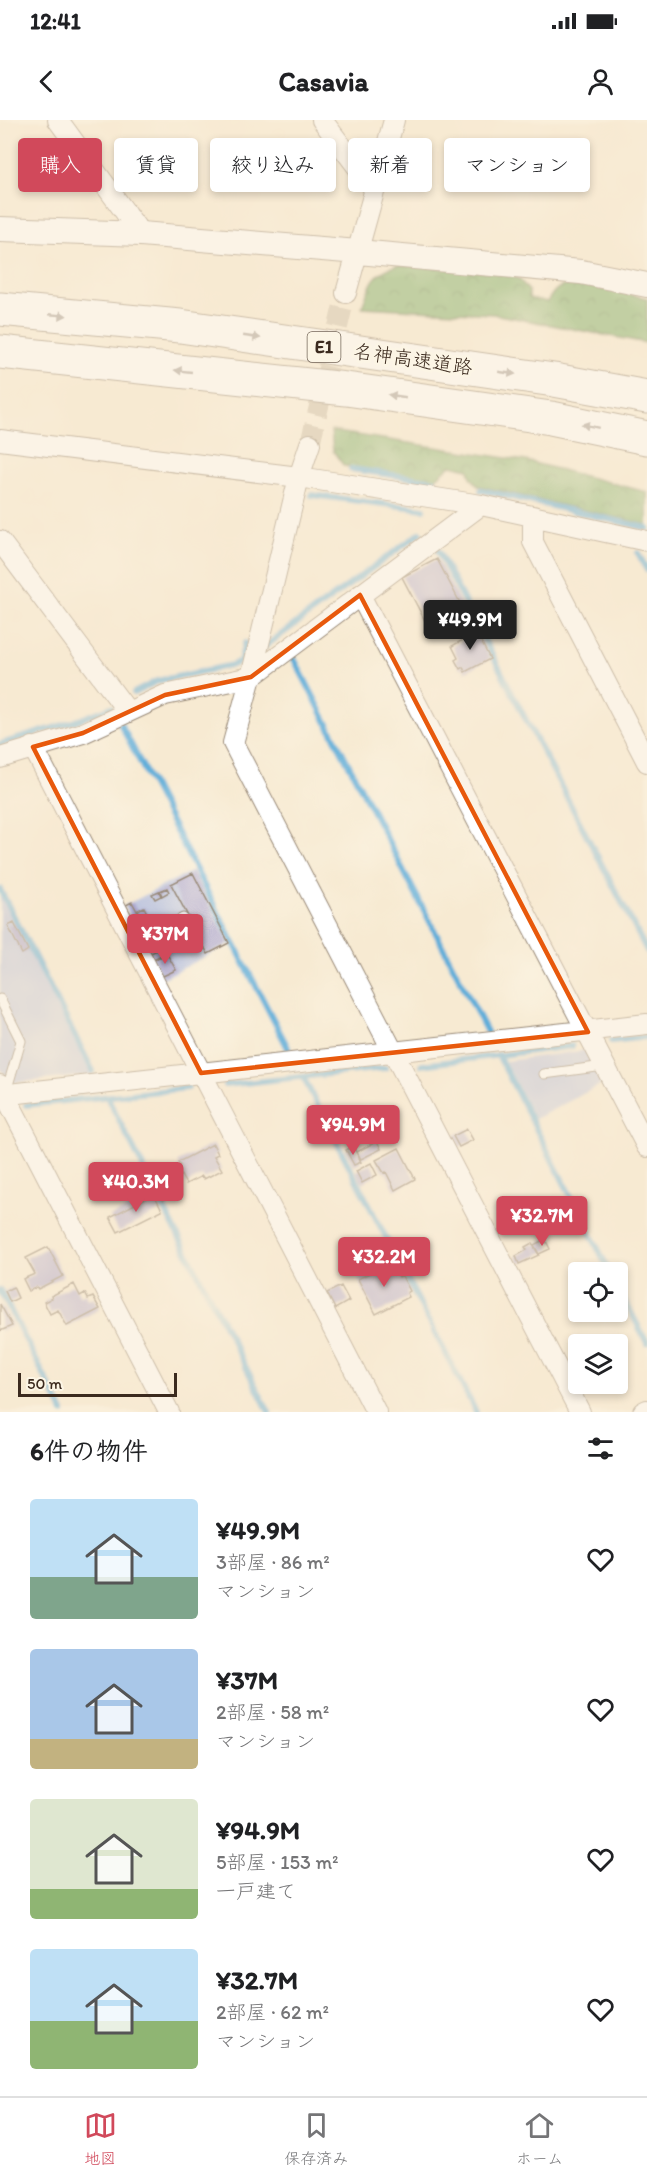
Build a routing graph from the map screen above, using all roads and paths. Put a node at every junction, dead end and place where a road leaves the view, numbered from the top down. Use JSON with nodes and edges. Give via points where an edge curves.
{"nodes":[{"id":1,"x":58,"y":120,"type":"edge"},
{"id":2,"x":322,"y":120,"type":"edge"},
{"id":3,"x":394,"y":120,"type":"edge"},
{"id":4,"x":389,"y":138,"type":"edge"},
{"id":5,"x":348,"y":154,"type":"edge"},
{"id":6,"x":373,"y":192,"type":"edge"},
{"id":7,"x":0,"y":229,"type":"edge"},
{"id":8,"x":141,"y":234,"type":"junction"},
{"id":9,"x":358,"y":252,"type":"junction"},
{"id":10,"x":647,"y":285,"type":"edge"},
{"id":11,"x":346,"y":293,"type":"tunnel mouth"},
{"id":12,"x":0,"y":309,"type":"edge"},
{"id":13,"x":0,"y":352,"type":"edge"},
{"id":14,"x":647,"y":397,"type":"edge"},
{"id":15,"x":647,"y":438,"type":"edge"},
{"id":16,"x":0,"y":440,"type":"edge"},
{"id":17,"x":309,"y":444,"type":"tunnel mouth"},
{"id":18,"x":299,"y":477,"type":"junction"},
{"id":19,"x":481,"y":506,"type":"junction"},
{"id":20,"x":533,"y":516,"type":"junction"},
{"id":21,"x":0,"y":541,"type":"edge"},
{"id":22,"x":647,"y":541,"type":"edge"},
{"id":23,"x":360,"y":596,"type":"junction"},
{"id":24,"x":251,"y":677,"type":"junction"},
{"id":25,"x":129,"y":712,"type":"junction"},
{"id":26,"x":33,"y":747,"type":"junction"},
{"id":27,"x":0,"y":758,"type":"edge"},
{"id":28,"x":647,"y":762,"type":"edge"},
{"id":29,"x":183,"y":918,"type":"dead end"},
{"id":30,"x":135,"y":944,"type":"junction"},
{"id":31,"x":0,"y":999,"type":"edge"},
{"id":32,"x":647,"y":1024,"type":"edge"},
{"id":33,"x":588,"y":1032,"type":"junction"},
{"id":34,"x":394,"y":1053,"type":"junction"},
{"id":35,"x":606,"y":1066,"type":"junction"},
{"id":36,"x":201,"y":1072,"type":"junction"},
{"id":37,"x":544,"y":1074,"type":"dead end"},
{"id":38,"x":2,"y":1091,"type":"edge"},
{"id":39,"x":647,"y":1147,"type":"edge"},
{"id":40,"x":169,"y":1412,"type":"edge"},
{"id":41,"x":376,"y":1412,"type":"edge"},
{"id":42,"x":580,"y":1412,"type":"edge"}],
"edges":[{"from":1,"to":8,"type":"street"},
{"from":2,"to":5,"type":"street"},
{"from":3,"to":4,"type":"street"},
{"from":6,"to":9,"type":"street"},
{"from":7,"to":8,"type":"street"},
{"from":8,"to":9,"type":"street"},
{"from":9,"to":10,"type":"street","via":[[580,272]]},
{"from":9,"to":11,"type":"street"},
{"from":12,"to":14,"type":"highway","name":"名神高速道路","number":"E1","one_way":true,"via":[[180,326]]},
{"from":15,"to":13,"type":"highway","name":"名神高速道路","number":"E1","one_way":true,"via":[[551,418],[358,391]]},
{"from":16,"to":18,"type":"street"},
{"from":17,"to":18,"type":"street"},
{"from":18,"to":19,"type":"street"},
{"from":18,"to":24,"type":"street"},
{"from":19,"to":20,"type":"street"},
{"from":19,"to":23,"type":"street"},
{"from":20,"to":22,"type":"street"},
{"from":20,"to":28,"type":"street","via":[[533,542]]},
{"from":21,"to":25,"type":"street"},
{"from":23,"to":24,"type":"street"},
{"from":23,"to":33,"type":"street"},
{"from":24,"to":25,"type":"street","via":[[165,695]]},
{"from":24,"to":34,"type":"street","via":[[233,743]]},
{"from":25,"to":26,"type":"street","via":[[83,733]]},
{"from":26,"to":27,"type":"street"},
{"from":26,"to":30,"type":"street"},
{"from":29,"to":30,"type":"lane"},
{"from":30,"to":36,"type":"street"},
{"from":31,"to":38,"type":"lane","via":[[21,1041]]},
{"from":32,"to":33,"type":"street"},
{"from":33,"to":34,"type":"street"},
{"from":33,"to":35,"type":"street"},
{"from":34,"to":36,"type":"street"},
{"from":34,"to":42,"type":"street"},
{"from":35,"to":37,"type":"lane"},
{"from":35,"to":39,"type":"street"},
{"from":36,"to":38,"type":"street"},
{"from":36,"to":41,"type":"street"},
{"from":38,"to":40,"type":"street"}]}
